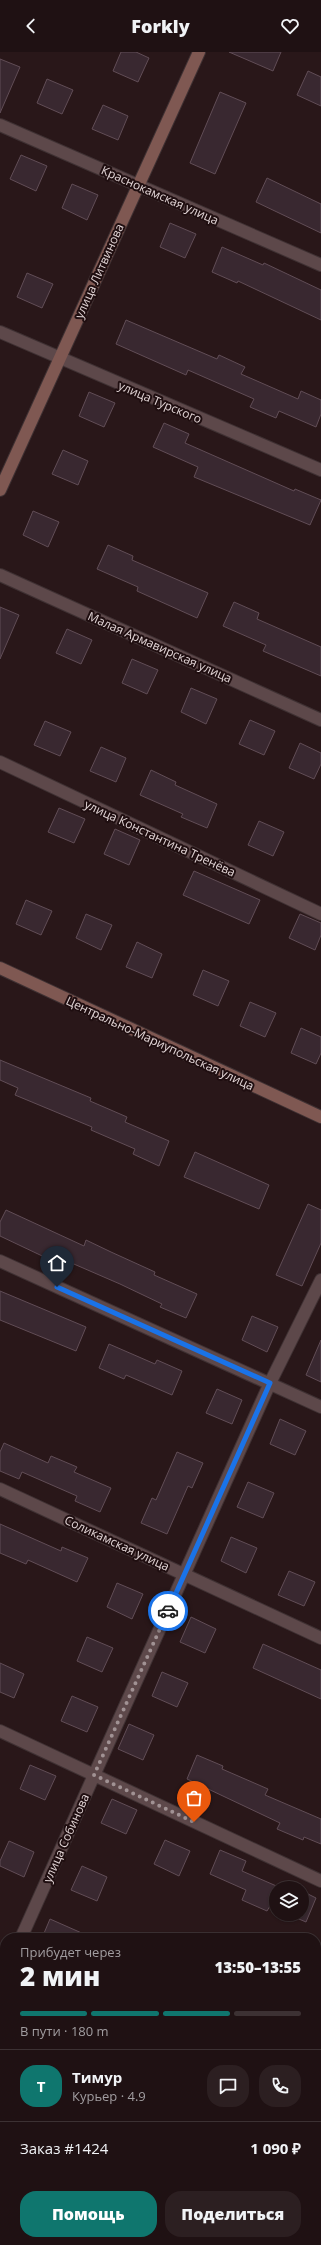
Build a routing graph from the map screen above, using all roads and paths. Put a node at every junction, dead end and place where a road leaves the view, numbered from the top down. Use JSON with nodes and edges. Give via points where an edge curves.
{"nodes":[{"id":1,"x":199,"y":52,"type":"edge"},
{"id":2,"x":0,"y":125,"type":"edge"},
{"id":3,"x":137,"y":185,"type":"junction"},
{"id":4,"x":321,"y":265,"type":"edge"},
{"id":5,"x":0,"y":332,"type":"edge"},
{"id":6,"x":59,"y":359,"type":"junction"},
{"id":7,"x":321,"y":470,"type":"edge"},
{"id":8,"x":0,"y":490,"type":"edge"},
{"id":9,"x":0,"y":575,"type":"edge"},
{"id":10,"x":321,"y":720,"type":"edge"},
{"id":11,"x":0,"y":762,"type":"edge"},
{"id":12,"x":321,"y":914,"type":"edge"},
{"id":13,"x":0,"y":968,"type":"edge"},
{"id":14,"x":321,"y":1117,"type":"edge"},
{"id":15,"x":0,"y":1261,"type":"edge"},
{"id":16,"x":321,"y":1280,"type":"edge"},
{"id":17,"x":270,"y":1383,"type":"junction"},
{"id":18,"x":321,"y":1407,"type":"edge"},
{"id":19,"x":0,"y":1489,"type":"edge"},
{"id":20,"x":184,"y":1574,"type":"junction"},
{"id":21,"x":321,"y":1638,"type":"edge"},
{"id":22,"x":0,"y":1731,"type":"edge"},
{"id":23,"x":94,"y":1775,"type":"junction"},
{"id":24,"x":321,"y":1881,"type":"edge"},
{"id":25,"x":23,"y":1933,"type":"edge"}],
"edges":[{"from":1,"to":3,"type":"street","name":"улица Литвинова"},
{"from":2,"to":3,"type":"street","name":"Краснокамская улица"},
{"from":3,"to":4,"type":"street","name":"Краснокамская улица"},
{"from":3,"to":6,"type":"street","name":"улица Литвинова"},
{"from":5,"to":6,"type":"street","name":"улица Турского"},
{"from":6,"to":7,"type":"street","name":"улица Турского"},
{"from":6,"to":8,"type":"street","name":"улица Литвинова"},
{"from":9,"to":10,"type":"street","name":"Малая Армавирская улица"},
{"from":11,"to":12,"type":"street","name":"улица Константина Тренёва"},
{"from":13,"to":14,"type":"street","name":"Центрально-Мариупольская улица"},
{"from":15,"to":17,"type":"street"},
{"from":16,"to":17,"type":"street","name":"улица Собинова"},
{"from":17,"to":18,"type":"street"},
{"from":17,"to":20,"type":"street","name":"улица Собинова"},
{"from":19,"to":20,"type":"street","name":"Соликамская улица"},
{"from":20,"to":21,"type":"street","name":"Соликамская улица"},
{"from":20,"to":23,"type":"street","name":"улица Собинова"},
{"from":22,"to":23,"type":"street"},
{"from":23,"to":24,"type":"street"},
{"from":23,"to":25,"type":"street","name":"улица Собинова"}]}
